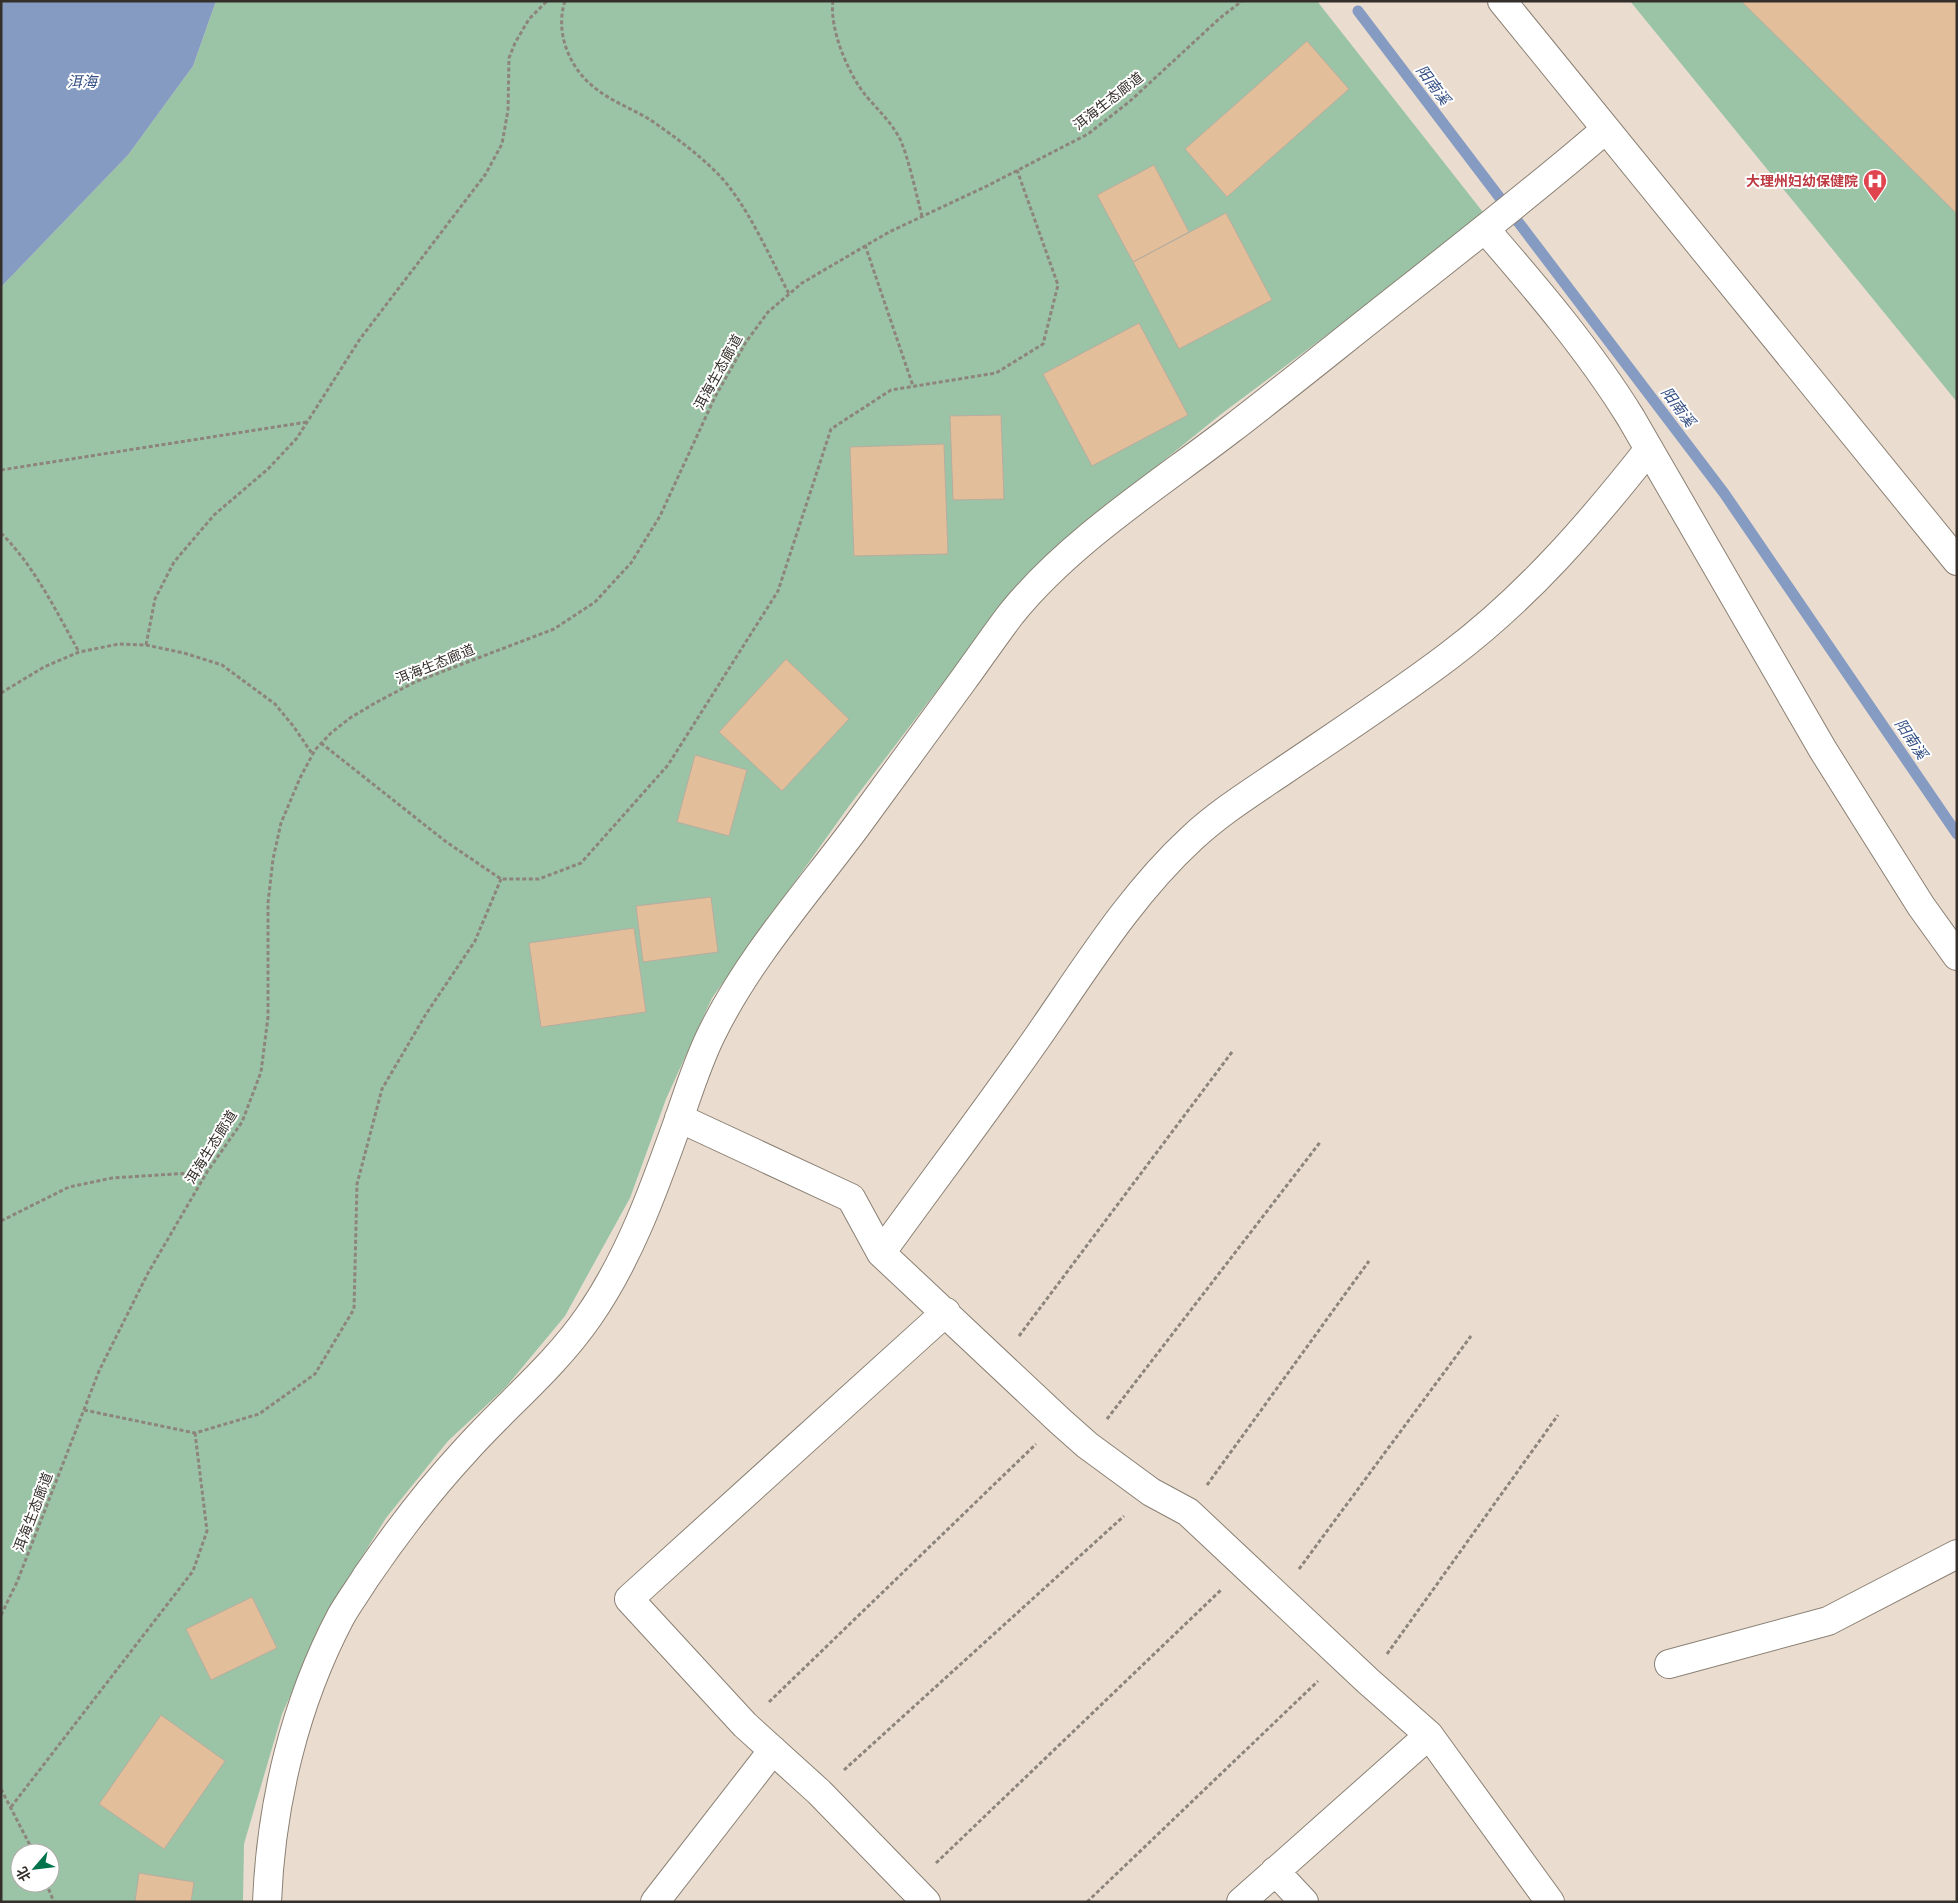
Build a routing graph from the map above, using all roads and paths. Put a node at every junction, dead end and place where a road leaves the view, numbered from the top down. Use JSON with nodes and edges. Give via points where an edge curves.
{"nodes":[{"id":1,"x":547,"y":1,"type":"edge"},
{"id":2,"x":565,"y":1,"type":"edge"},
{"id":3,"x":833,"y":1,"type":"edge"},
{"id":4,"x":1242,"y":1,"type":"edge"},
{"id":5,"x":1502,"y":1,"type":"edge"},
{"id":6,"x":1606,"y":129,"type":"junction"},
{"id":7,"x":1017,"y":170,"type":"junction"},
{"id":8,"x":922,"y":216,"type":"junction"},
{"id":9,"x":1488,"y":226,"type":"junction"},
{"id":10,"x":865,"y":245,"type":"junction"},
{"id":11,"x":789,"y":294,"type":"junction"},
{"id":12,"x":913,"y":386,"type":"junction"},
{"id":13,"x":308,"y":422,"type":"junction"},
{"id":14,"x":1649,"y":449,"type":"junction"},
{"id":15,"x":1,"y":470,"type":"edge"},
{"id":16,"x":1,"y":533,"type":"edge"},
{"id":17,"x":1957,"y":561,"type":"edge"},
{"id":18,"x":146,"y":645,"type":"junction"},
{"id":19,"x":79,"y":652,"type":"junction"},
{"id":20,"x":1,"y":693,"type":"edge"},
{"id":21,"x":322,"y":743,"type":"junction"},
{"id":22,"x":313,"y":755,"type":"junction"},
{"id":23,"x":501,"y":879,"type":"junction"},
{"id":24,"x":1957,"y":956,"type":"edge"},
{"id":25,"x":1232,"y":1052,"type":"dead end"},
{"id":26,"x":679,"y":1118,"type":"junction"},
{"id":27,"x":1321,"y":1141,"type":"dead end"},
{"id":28,"x":207,"y":1172,"type":"junction"},
{"id":29,"x":1,"y":1221,"type":"edge"},
{"id":30,"x":881,"y":1253,"type":"junction"},
{"id":31,"x":1369,"y":1261,"type":"dead end"},
{"id":32,"x":946,"y":1312,"type":"junction"},
{"id":33,"x":1471,"y":1336,"type":"dead end"},
{"id":34,"x":1000,"y":1363,"type":"junction"},
{"id":35,"x":84,"y":1410,"type":"junction"},
{"id":36,"x":1558,"y":1415,"type":"dead end"},
{"id":37,"x":1060,"y":1421,"type":"junction"},
{"id":38,"x":195,"y":1433,"type":"junction"},
{"id":39,"x":1087,"y":1446,"type":"junction"},
{"id":40,"x":1151,"y":1492,"type":"junction"},
{"id":41,"x":1188,"y":1512,"type":"junction"},
{"id":42,"x":1957,"y":1554,"type":"edge"},
{"id":43,"x":1245,"y":1567,"type":"junction"},
{"id":44,"x":1278,"y":1597,"type":"junction"},
{"id":45,"x":1,"y":1614,"type":"edge"},
{"id":46,"x":1343,"y":1657,"type":"junction"},
{"id":47,"x":1669,"y":1664,"type":"dead end"},
{"id":48,"x":1368,"y":1681,"type":"junction"},
{"id":49,"x":745,"y":1725,"type":"junction"},
{"id":50,"x":1429,"y":1735,"type":"junction"},
{"id":51,"x":773,"y":1750,"type":"junction"},
{"id":52,"x":1,"y":1789,"type":"edge"},
{"id":53,"x":819,"y":1792,"type":"junction"},
{"id":54,"x":11,"y":1807,"type":"junction"},
{"id":55,"x":29,"y":1843,"type":"edge"},
{"id":56,"x":1276,"y":1870,"type":"junction"},
{"id":57,"x":919,"y":1894,"type":"edge"},
{"id":58,"x":267,"y":1902,"type":"edge"},
{"id":59,"x":654,"y":1902,"type":"edge"},
{"id":60,"x":1087,"y":1902,"type":"edge"},
{"id":61,"x":1241,"y":1902,"type":"edge"},
{"id":62,"x":1304,"y":1902,"type":"edge"},
{"id":63,"x":1550,"y":1902,"type":"edge"}],
"edges":[{"from":1,"to":13,"type":"path","via":[[529,19],[509,58],[508,110],[502,144],[485,175],[360,339]]},
{"from":2,"to":11,"type":"path","via":[[562,33],[567,52],[580,72],[598,91],[650,120],[687,146],[718,174],[734,193]]},
{"from":3,"to":8,"type":"path","via":[[839,44],[855,81],[893,126],[901,142]]},
{"from":4,"to":7,"type":"path","name":"洱海生态廊道","via":[[1130,102],[1088,134]]},
{"from":5,"to":6,"type":"street"},
{"from":6,"to":9,"type":"street","via":[[1544,184]]},
{"from":6,"to":17,"type":"street"},
{"from":7,"to":8,"type":"path","name":"洱海生态廊道"},
{"from":7,"to":12,"type":"path","via":[[1058,285],[1043,344],[996,373]]},
{"from":8,"to":10,"type":"path","name":"洱海生态廊道"},
{"from":9,"to":14,"type":"street","via":[[1607,379]]},
{"from":9,"to":26,"type":"street","via":[[1096,532],[1046,576],[1013,612],[774,934],[739,987],[713,1031]]},
{"from":10,"to":11,"type":"path","name":"洱海生态廊道"},
{"from":10,"to":12,"type":"path"},
{"from":11,"to":21,"type":"path","name":"洱海生态廊道","via":[[768,312],[746,342],[715,396],[660,516],[631,563],[595,602],[554,629],[391,694],[350,718]]},
{"from":12,"to":23,"type":"path","via":[[891,390],[831,429],[778,591],[668,765],[581,863],[539,879]]},
{"from":13,"to":15,"type":"path"},
{"from":13,"to":18,"type":"path","via":[[268,469],[214,515],[174,562],[155,599]]},
{"from":14,"to":24,"type":"street","via":[[1829,759],[1921,906]]},
{"from":14,"to":30,"type":"street","via":[[1571,544],[1494,619],[1452,654],[1225,810],[1165,864],[1123,915]]},
{"from":16,"to":19,"type":"path","via":[[16,548],[45,590]]},
{"from":18,"to":19,"type":"path","via":[[118,644]]},
{"from":18,"to":22,"type":"path","via":[[184,653],[230,670],[275,704]]},
{"from":19,"to":20,"type":"path","via":[[44,667]]},
{"from":21,"to":22,"type":"path","name":"洱海生态廊道"},
{"from":21,"to":23,"type":"path","via":[[445,841]]},
{"from":22,"to":28,"type":"path","name":"洱海生态廊道","via":[[281,824],[273,859],[268,903],[268,1017],[261,1072],[242,1122]]},
{"from":23,"to":38,"type":"path","via":[[475,941],[426,1014],[382,1089],[357,1184],[354,1310],[315,1374],[259,1414]]},
{"from":25,"to":34,"type":"path"},
{"from":26,"to":30,"type":"street","via":[[851,1198]]},
{"from":26,"to":58,"type":"street","via":[[633,1236],[589,1316],[557,1357],[436,1482],[344,1610],[323,1652],[288,1753],[271,1849]]},
{"from":27,"to":39,"type":"path"},
{"from":28,"to":29,"type":"path","via":[[148,1174],[68,1187]]},
{"from":28,"to":35,"type":"path","name":"洱海生态廊道","via":[[148,1273],[99,1371]]},
{"from":30,"to":32,"type":"street"},
{"from":31,"to":41,"type":"path"},
{"from":32,"to":34,"type":"street"},
{"from":32,"to":49,"type":"street","via":[[628,1599]]},
{"from":33,"to":44,"type":"path"},
{"from":34,"to":37,"type":"street"},
{"from":35,"to":38,"type":"path"},
{"from":35,"to":45,"type":"path","name":"洱海生态廊道","via":[[18,1582]]},
{"from":36,"to":48,"type":"path"},
{"from":37,"to":39,"type":"street"},
{"from":37,"to":49,"type":"path"},
{"from":38,"to":54,"type":"path","via":[[207,1531],[193,1571]]},
{"from":39,"to":40,"type":"street"},
{"from":40,"to":41,"type":"street"},
{"from":40,"to":53,"type":"path"},
{"from":41,"to":43,"type":"street"},
{"from":42,"to":47,"type":"street","via":[[1828,1621]]},
{"from":43,"to":44,"type":"street"},
{"from":43,"to":57,"type":"path"},
{"from":44,"to":46,"type":"street"},
{"from":46,"to":48,"type":"street"},
{"from":46,"to":60,"type":"path"},
{"from":48,"to":50,"type":"street"},
{"from":49,"to":51,"type":"street"},
{"from":50,"to":56,"type":"street"},
{"from":50,"to":63,"type":"street"},
{"from":51,"to":53,"type":"street"},
{"from":51,"to":59,"type":"street"},
{"from":52,"to":54,"type":"path"},
{"from":53,"to":57,"type":"street"},
{"from":54,"to":55,"type":"path"},
{"from":56,"to":61,"type":"street"},
{"from":56,"to":62,"type":"street"}]}
